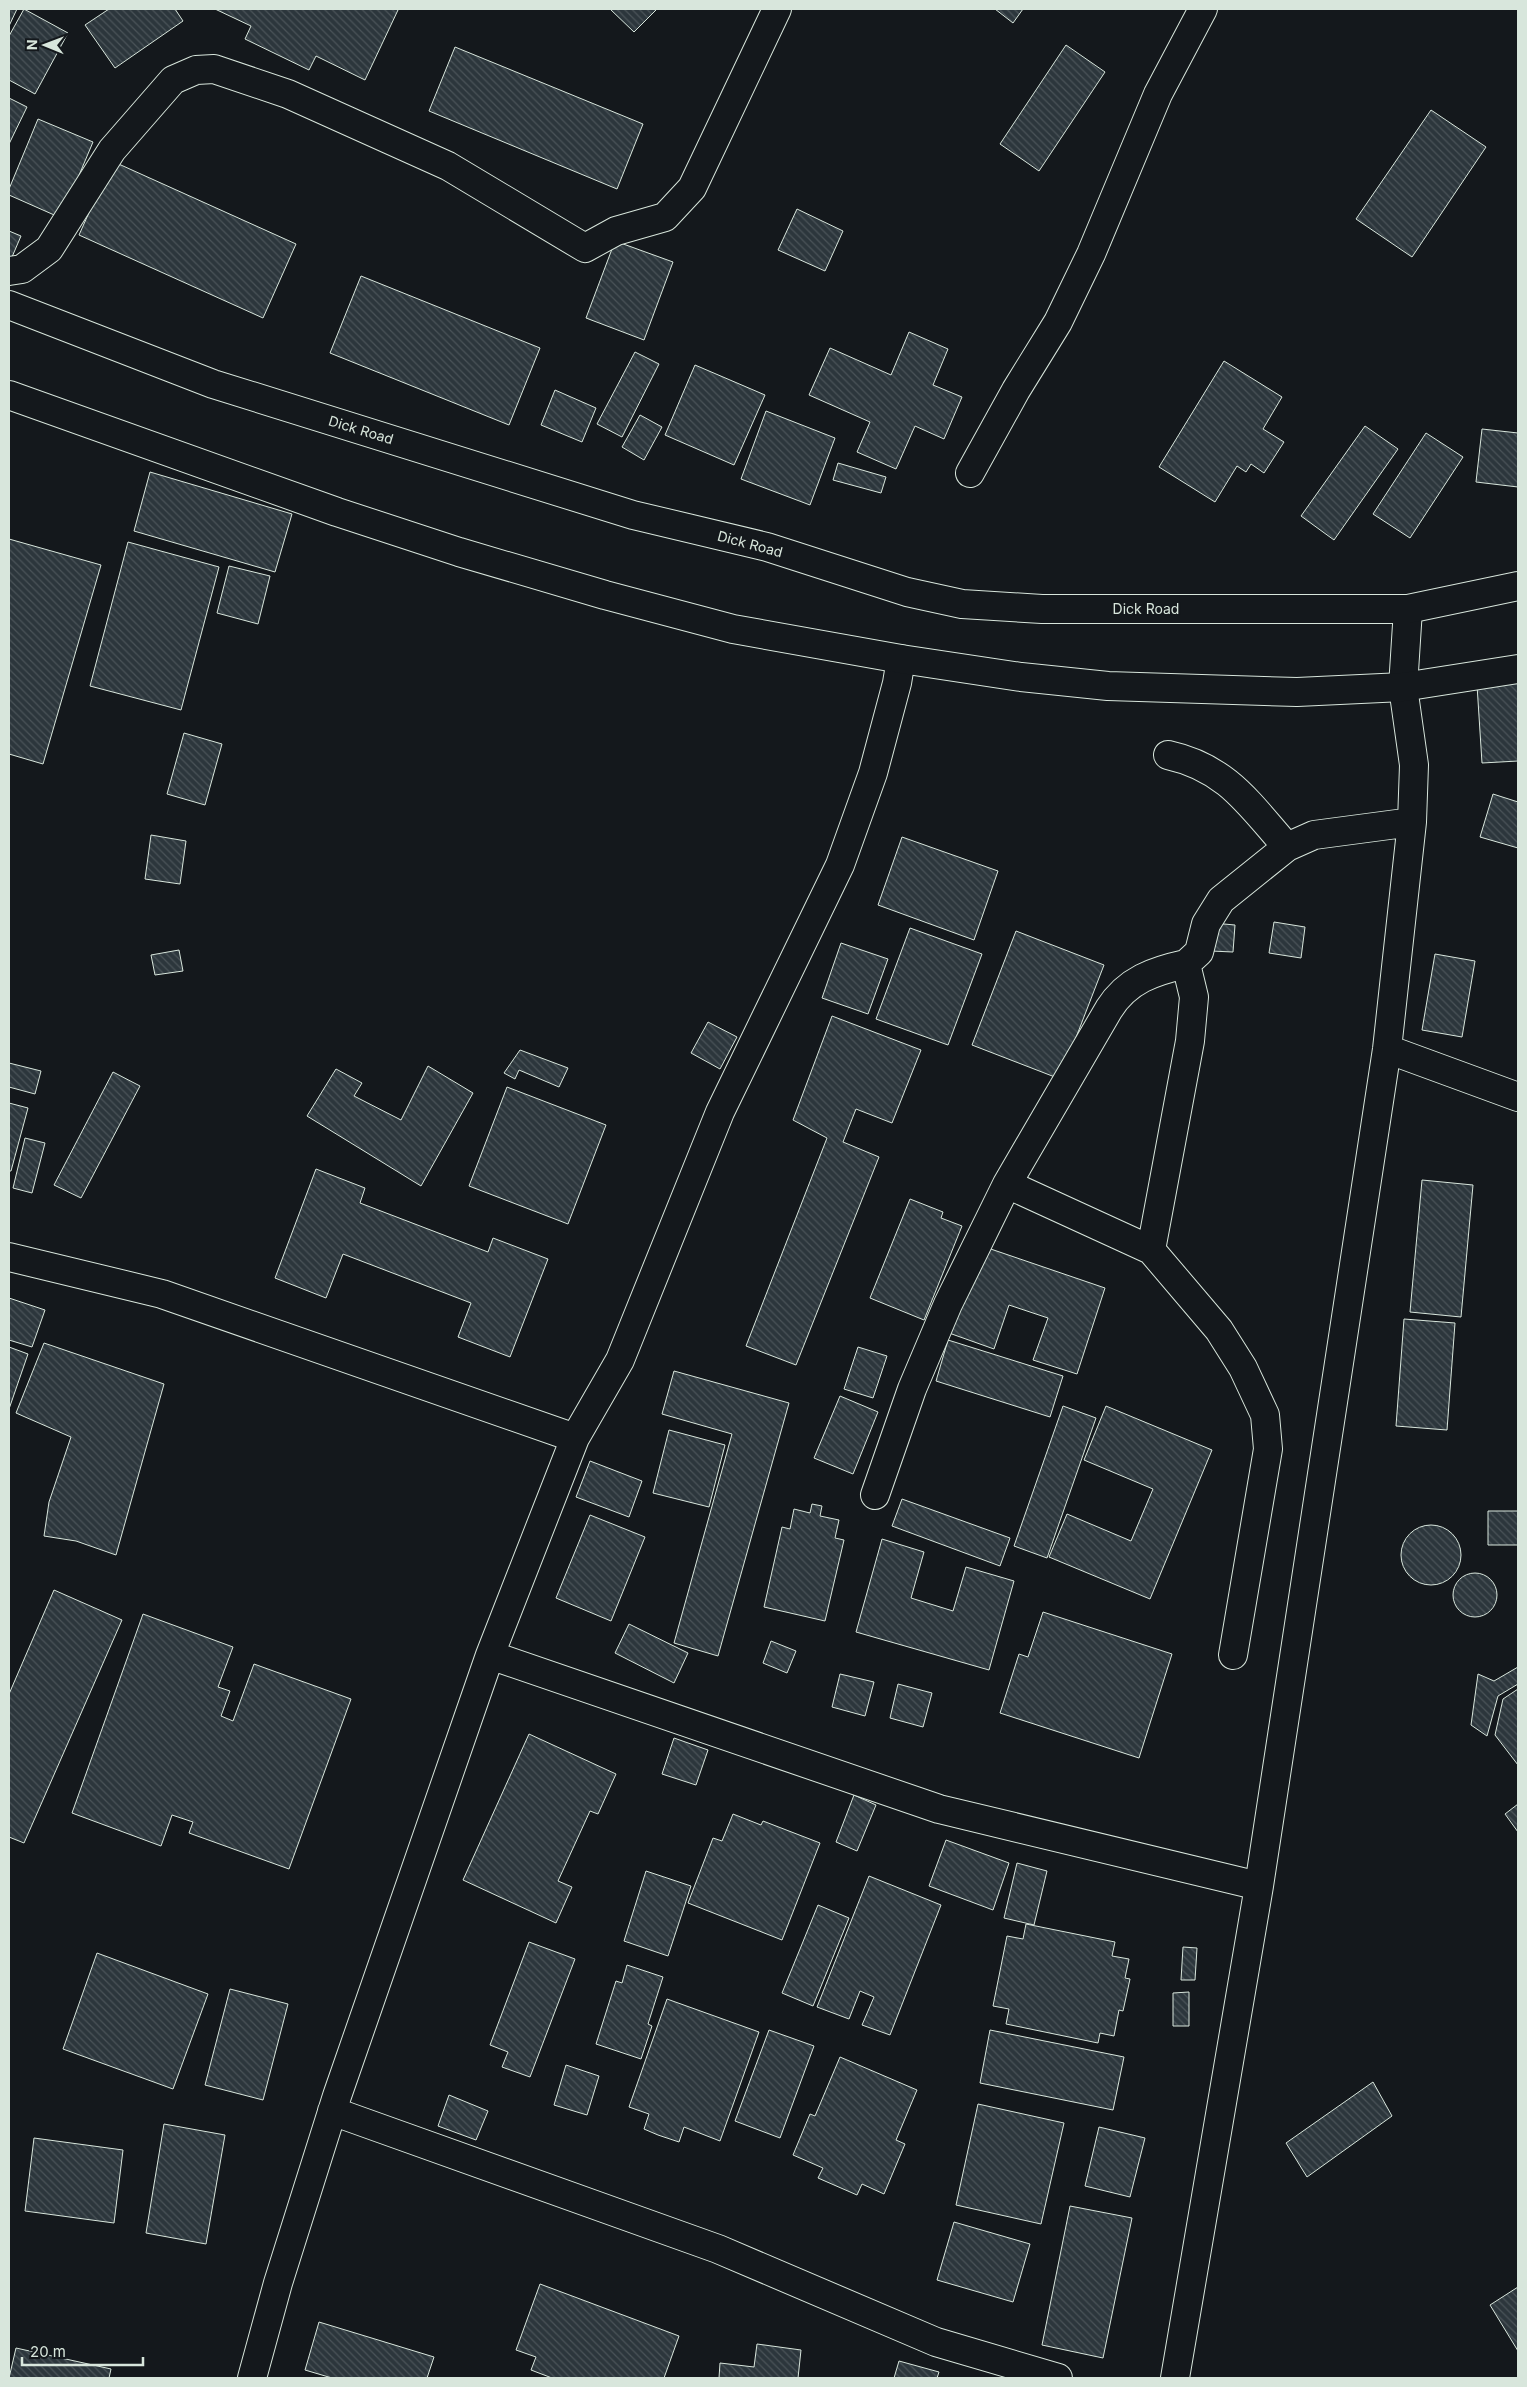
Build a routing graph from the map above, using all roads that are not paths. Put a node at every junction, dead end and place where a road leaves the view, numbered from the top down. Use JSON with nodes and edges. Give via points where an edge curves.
{"nodes":[{"id":1,"x":777,"y":9,"type":"edge"},
{"id":2,"x":1203,"y":9,"type":"edge"},
{"id":3,"x":9,"y":271,"type":"edge"},
{"id":4,"x":9,"y":305,"type":"edge"},
{"id":5,"x":9,"y":395,"type":"edge"},
{"id":6,"x":970,"y":473,"type":"dead end"},
{"id":7,"x":1518,"y":586,"type":"edge"},
{"id":8,"x":1408,"y":609,"type":"junction"},
{"id":9,"x":901,"y":659,"type":"junction"},
{"id":10,"x":1518,"y":669,"type":"edge"},
{"id":11,"x":1403,"y":687,"type":"junction"},
{"id":12,"x":1168,"y":755,"type":"dead end"},
{"id":13,"x":1412,"y":822,"type":"junction"},
{"id":14,"x":1287,"y":846,"type":"junction"},
{"id":15,"x":1186,"y":964,"type":"junction"},
{"id":16,"x":1387,"y":1049,"type":"junction"},
{"id":17,"x":1518,"y":1096,"type":"edge"},
{"id":18,"x":1007,"y":1184,"type":"junction"},
{"id":19,"x":1152,"y":1250,"type":"junction"},
{"id":20,"x":9,"y":1257,"type":"edge"},
{"id":21,"x":575,"y":1438,"type":"junction"},
{"id":22,"x":875,"y":1495,"type":"dead end"},
{"id":23,"x":490,"y":1655,"type":"junction"},
{"id":24,"x":1233,"y":1655,"type":"dead end"},
{"id":25,"x":1259,"y":1886,"type":"junction"},
{"id":26,"x":332,"y":2111,"type":"junction"},
{"id":27,"x":252,"y":2378,"type":"edge"},
{"id":28,"x":1058,"y":2378,"type":"edge"},
{"id":29,"x":1175,"y":2378,"type":"edge"}],
"edges":[{"from":1,"to":3,"type":"street","via":[[692,188],[665,217],[616,231],[584,248],[448,166],[288,94],[214,69],[196,70],[173,80],[112,150],[49,249],[22,269]]},
{"from":2,"to":6,"type":"street","via":[[1158,94],[1092,254],[1058,322]]},
{"from":4,"to":8,"type":"street","name":"Dick Road","via":[[213,384],[632,515],[767,547],[907,592],[962,604],[1042,609]]},
{"from":5,"to":9,"type":"street","via":[[459,552],[733,629]]},
{"from":7,"to":8,"type":"street","name":"Dick Road"},
{"from":8,"to":11,"type":"street"},
{"from":9,"to":11,"type":"street","via":[[1108,686],[1297,692]]},
{"from":9,"to":21,"type":"street","via":[[873,773],[840,865],[720,1112],[620,1360]]},
{"from":10,"to":11,"type":"street"},
{"from":11,"to":13,"type":"street","via":[[1414,765]]},
{"from":12,"to":14,"type":"street","via":[[1191,760],[1235,788]]},
{"from":13,"to":14,"type":"street","via":[[1314,835]]},
{"from":13,"to":16,"type":"street"},
{"from":14,"to":15,"type":"street","via":[[1221,900],[1206,924],[1199,952]]},
{"from":15,"to":18,"type":"street","via":[[1159,970],[1119,994]]},
{"from":15,"to":19,"type":"street","via":[[1194,997],[1190,1041]]},
{"from":16,"to":17,"type":"street"},
{"from":16,"to":25,"type":"street"},
{"from":18,"to":19,"type":"street"},
{"from":18,"to":22,"type":"street","via":[[948,1304],[912,1390]]},
{"from":19,"to":24,"type":"street","via":[[1220,1330],[1243,1368],[1265,1415],[1268,1449],[1265,1474]]},
{"from":20,"to":21,"type":"street","via":[[162,1294]]},
{"from":21,"to":23,"type":"street"},
{"from":23,"to":25,"type":"street","via":[[939,1809]]},
{"from":23,"to":26,"type":"street"},
{"from":25,"to":29,"type":"street"},
{"from":26,"to":27,"type":"street"},
{"from":26,"to":28,"type":"street","via":[[718,2248],[936,2342]]}]}
